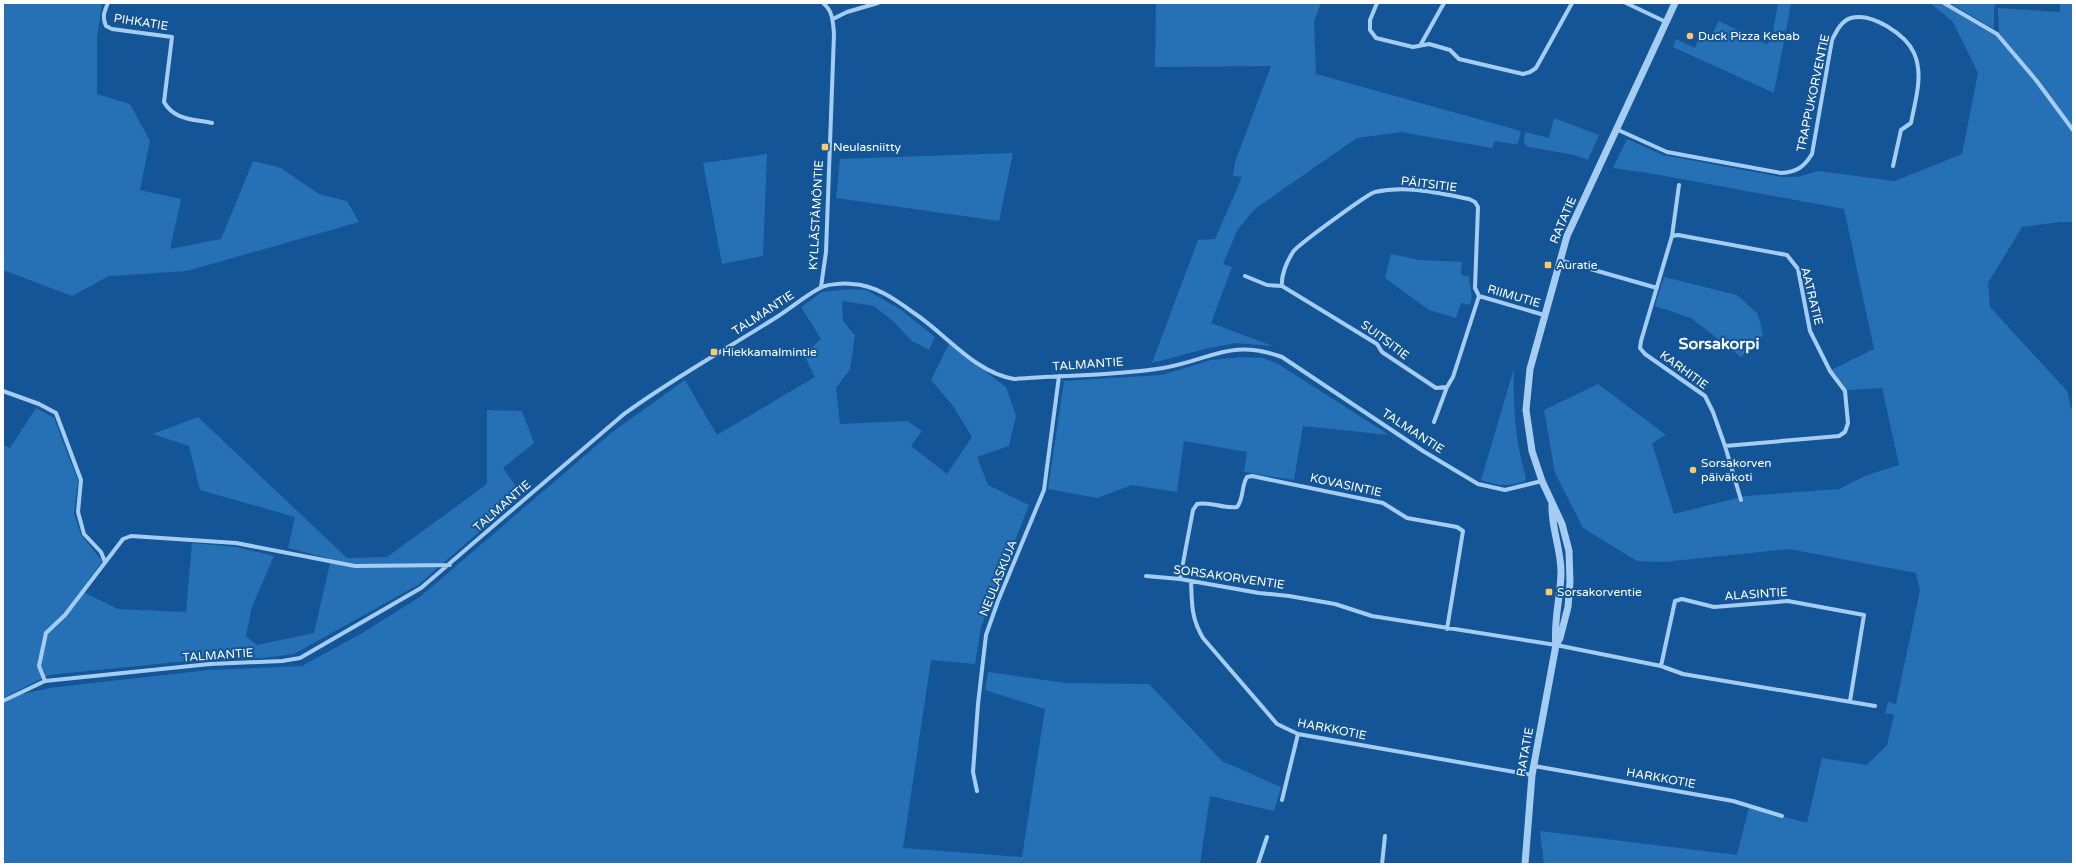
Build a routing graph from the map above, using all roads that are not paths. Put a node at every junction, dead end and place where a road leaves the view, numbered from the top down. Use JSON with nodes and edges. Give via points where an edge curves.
{"nodes":[{"id":1,"x":108,"y":3,"type":"edge"},
{"id":2,"x":823,"y":3,"type":"edge"},
{"id":3,"x":878,"y":3,"type":"edge"},
{"id":4,"x":1377,"y":3,"type":"edge"},
{"id":5,"x":1444,"y":3,"type":"edge"},
{"id":6,"x":1572,"y":3,"type":"edge"},
{"id":7,"x":1626,"y":3,"type":"edge"},
{"id":8,"x":1675,"y":3,"type":"edge"},
{"id":9,"x":1944,"y":3,"type":"edge"},
{"id":10,"x":833,"y":19,"type":"junction"},
{"id":11,"x":1666,"y":22,"type":"junction"},
{"id":12,"x":1420,"y":44,"type":"junction"},
{"id":13,"x":212,"y":123,"type":"dead end"},
{"id":14,"x":1616,"y":129,"type":"junction"},
{"id":15,"x":2073,"y":130,"type":"edge"},
{"id":16,"x":1893,"y":166,"type":"dead end"},
{"id":17,"x":1679,"y":185,"type":"dead end"},
{"id":18,"x":1672,"y":236,"type":"junction"},
{"id":19,"x":1559,"y":260,"type":"junction"},
{"id":20,"x":1245,"y":276,"type":"dead end"},
{"id":21,"x":1282,"y":286,"type":"junction"},
{"id":22,"x":821,"y":287,"type":"junction"},
{"id":23,"x":1657,"y":288,"type":"junction"},
{"id":24,"x":1479,"y":296,"type":"junction"},
{"id":25,"x":1544,"y":315,"type":"junction"},
{"id":26,"x":1059,"y":376,"type":"junction"},
{"id":27,"x":1447,"y":387,"type":"junction"},
{"id":28,"x":3,"y":391,"type":"edge"},
{"id":29,"x":1434,"y":422,"type":"dead end"},
{"id":30,"x":1725,"y":446,"type":"junction"},
{"id":31,"x":1542,"y":481,"type":"junction"},
{"id":32,"x":1741,"y":500,"type":"dead end"},
{"id":33,"x":105,"y":562,"type":"junction"},
{"id":34,"x":450,"y":565,"type":"junction"},
{"id":35,"x":1146,"y":576,"type":"dead end"},
{"id":36,"x":1180,"y":579,"type":"junction"},
{"id":37,"x":1191,"y":581,"type":"junction"},
{"id":38,"x":1447,"y":629,"type":"junction"},
{"id":39,"x":1556,"y":645,"type":"junction"},
{"id":40,"x":1661,"y":666,"type":"junction"},
{"id":41,"x":45,"y":681,"type":"junction"},
{"id":42,"x":3,"y":701,"type":"edge"},
{"id":43,"x":1850,"y":701,"type":"junction"},
{"id":44,"x":1875,"y":706,"type":"dead end"},
{"id":45,"x":1298,"y":734,"type":"junction"},
{"id":46,"x":1534,"y":766,"type":"junction"},
{"id":47,"x":1532,"y":775,"type":"junction"},
{"id":48,"x":977,"y":791,"type":"dead end"},
{"id":49,"x":1282,"y":800,"type":"dead end"},
{"id":50,"x":1782,"y":816,"type":"dead end"},
{"id":51,"x":1385,"y":836,"type":"dead end"},
{"id":52,"x":1267,"y":837,"type":"dead end"},
{"id":53,"x":1258,"y":864,"type":"edge"},
{"id":54,"x":1382,"y":864,"type":"edge"},
{"id":55,"x":1525,"y":864,"type":"edge"}],
"edges":[{"from":1,"to":13,"type":"street","name":"PIHKATIE","via":[[104,12],[106,26],[172,37],[164,102],[174,114]]},
{"from":2,"to":10,"type":"street","name":"KYLLÄSTÄMÖNTIE","via":[[828,7]]},
{"from":3,"to":10,"type":"street"},
{"from":4,"to":12,"type":"street","via":[[1370,20],[1370,30],[1376,38],[1413,47]]},
{"from":5,"to":12,"type":"street"},
{"from":6,"to":12,"type":"street","via":[[1536,68],[1523,74],[1459,59],[1450,50]]},
{"from":7,"to":11,"type":"street"},
{"from":8,"to":11,"type":"street","name":"RATATIE"},
{"from":9,"to":15,"type":"street","via":[[1997,34],[2036,80]]},
{"from":10,"to":22,"type":"street","name":"KYLLÄSTÄMÖNTIE","via":[[826,252]]},
{"from":11,"to":14,"type":"street","name":"RATATIE"},
{"from":14,"to":16,"type":"street","name":"TRAPPUKORVENTIE","via":[[1667,152],[1781,173],[1793,172],[1805,166],[1812,154],[1832,40],[1839,26],[1851,18],[1871,18],[1900,36],[1914,53],[1919,76],[1911,123],[1901,130]]},
{"from":14,"to":19,"type":"street","name":"RATATIE","via":[[1567,236]]},
{"from":17,"to":18,"type":"street"},
{"from":18,"to":23,"type":"street"},
{"from":18,"to":30,"type":"street","name":"AATRATIE","via":[[1787,255],[1798,269],[1810,331],[1830,371],[1845,391],[1848,423],[1845,432],[1839,436]]},
{"from":19,"to":23,"type":"street"},
{"from":19,"to":25,"type":"street","name":"RATATIE"},
{"from":20,"to":21,"type":"street","name":"SUITSITIE","via":[[1267,285]]},
{"from":21,"to":24,"type":"street","name":"PÄITSITIE","via":[[1281,278],[1294,250],[1373,192],[1424,190],[1469,199],[1478,206],[1475,288]]},
{"from":21,"to":27,"type":"street","name":"SUITSITIE","via":[[1377,344],[1382,352],[1436,388]]},
{"from":22,"to":26,"type":"street","name":"TALMANTIE","via":[[852,284],[879,291],[920,317],[977,363],[1003,377],[1014,379]]},
{"from":22,"to":34,"type":"street","name":"TALMANTIE","via":[[775,319],[660,388],[624,414]]},
{"from":23,"to":30,"type":"street","name":"KARHITIE","via":[[1640,348],[1705,396]]},
{"from":24,"to":25,"type":"street","name":"RIIMUTIE"},
{"from":24,"to":27,"type":"street","via":[[1453,377]]},
{"from":25,"to":31,"type":"street","name":"RATATIE","via":[[1530,369],[1526,410],[1532,451]]},
{"from":26,"to":31,"type":"street","name":"TALMANTIE","via":[[1164,368],[1212,353],[1244,348],[1265,351],[1282,357],[1423,451],[1478,484],[1505,490]]},
{"from":26,"to":48,"type":"street","name":"NEULASKUJA","via":[[1044,490],[986,635],[973,772]]},
{"from":27,"to":29,"type":"street"},
{"from":28,"to":33,"type":"street","via":[[56,413],[81,480],[78,512],[84,534],[101,552]]},
{"from":30,"to":32,"type":"street"},
{"from":31,"to":39,"type":"street","name":"RATATIE","via":[[1562,524],[1569,551],[1568,607]]},
{"from":33,"to":34,"type":"street","via":[[123,539],[131,536],[236,543],[355,566]]},
{"from":33,"to":41,"type":"street","via":[[65,615],[46,633],[39,666]]},
{"from":34,"to":41,"type":"street","name":"TALMANTIE","via":[[421,588],[300,658],[210,664]]},
{"from":35,"to":36,"type":"street","name":"SORSAKORVENTIE"},
{"from":36,"to":37,"type":"street","name":"SORSAKORVENTIE"},
{"from":36,"to":38,"type":"street","name":"KOVASINTIE","via":[[1193,510],[1197,504],[1236,507],[1240,503],[1247,477],[1288,483],[1383,503],[1406,518],[1457,527],[1463,531]]},
{"from":37,"to":38,"type":"street","name":"SORSAKORVENTIE","via":[[1259,594],[1335,604],[1372,616]]},
{"from":37,"to":45,"type":"street","name":"HARKKOTIE","via":[[1192,611],[1195,624],[1203,638],[1277,724]]},
{"from":38,"to":39,"type":"street","name":"SORSAKORVENTIE"},
{"from":39,"to":40,"type":"street","name":"SORSAKORVENTIE"},
{"from":39,"to":46,"type":"street","name":"RATATIE"},
{"from":40,"to":43,"type":"street","name":"SORSAKORVENTIE","via":[[1683,674],[1746,686],[1757,685]]},
{"from":40,"to":43,"type":"street","name":"ALASINTIE","via":[[1675,601],[1682,599],[1714,607],[1788,601],[1864,615]]},
{"from":41,"to":42,"type":"street","name":"TALMANTIE"},
{"from":43,"to":44,"type":"street","name":"SORSAKORVENTIE"},
{"from":45,"to":47,"type":"street","name":"HARKKOTIE"},
{"from":45,"to":49,"type":"street"},
{"from":46,"to":47,"type":"street","name":"RATATIE"},
{"from":46,"to":50,"type":"street","name":"HARKKOTIE","via":[[1733,801]]},
{"from":47,"to":55,"type":"street","name":"RATATIE"},
{"from":51,"to":54,"type":"street"},
{"from":52,"to":53,"type":"street"}]}
